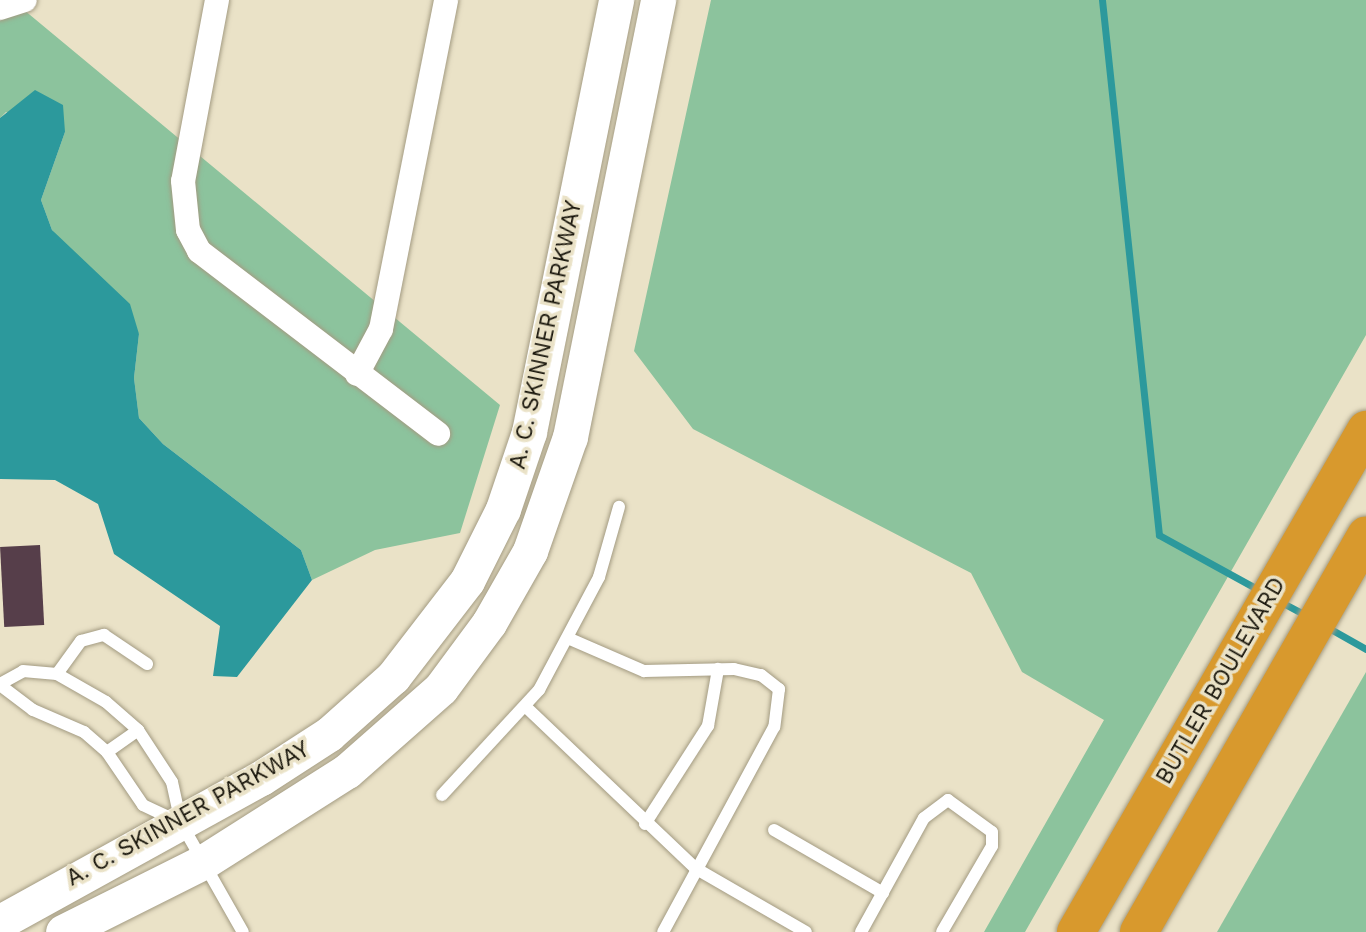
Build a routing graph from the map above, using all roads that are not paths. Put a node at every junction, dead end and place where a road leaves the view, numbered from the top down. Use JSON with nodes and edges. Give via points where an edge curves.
{"nodes":[{"id":1,"x":24,"y":0,"type":"edge"},
{"id":2,"x":217,"y":0,"type":"edge"},
{"id":3,"x":446,"y":0,"type":"edge"},
{"id":4,"x":616,"y":0,"type":"edge"},
{"id":5,"x":659,"y":0,"type":"edge"},
{"id":6,"x":0,"y":8,"type":"edge"},
{"id":7,"x":357,"y":374,"type":"junction"},
{"id":8,"x":1366,"y":430,"type":"edge"},
{"id":9,"x":438,"y":434,"type":"dead end"},
{"id":10,"x":619,"y":508,"type":"dead end"},
{"id":11,"x":1366,"y":536,"type":"edge"},
{"id":12,"x":570,"y":639,"type":"junction"},
{"id":13,"x":147,"y":664,"type":"dead end"},
{"id":14,"x":718,"y":669,"type":"junction"},
{"id":15,"x":57,"y":674,"type":"junction"},
{"id":16,"x":0,"y":685,"type":"edge"},
{"id":17,"x":526,"y":707,"type":"junction"},
{"id":18,"x":138,"y":730,"type":"junction"},
{"id":19,"x":107,"y":752,"type":"junction"},
{"id":20,"x":442,"y":795,"type":"dead end"},
{"id":21,"x":181,"y":823,"type":"junction"},
{"id":22,"x":645,"y":824,"type":"junction"},
{"id":23,"x":774,"y":830,"type":"dead end"},
{"id":24,"x":205,"y":861,"type":"junction"},
{"id":25,"x":695,"y":868,"type":"junction"},
{"id":26,"x":883,"y":892,"type":"junction"},
{"id":27,"x":0,"y":922,"type":"edge"},
{"id":28,"x":64,"y":932,"type":"edge"},
{"id":29,"x":243,"y":932,"type":"edge"},
{"id":30,"x":663,"y":932,"type":"edge"},
{"id":31,"x":806,"y":932,"type":"edge"},
{"id":32,"x":861,"y":932,"type":"edge"},
{"id":33,"x":942,"y":932,"type":"edge"},
{"id":34,"x":1076,"y":932,"type":"edge"},
{"id":35,"x":1139,"y":932,"type":"edge"}],
"edges":[{"from":1,"to":6,"type":"street"},
{"from":2,"to":7,"type":"street","via":[[183,181],[188,230],[212,267]]},
{"from":3,"to":7,"type":"street","via":[[381,329]]},
{"from":4,"to":21,"type":"main road","name":"A. C. SKINNER PARKWAY","via":[[529,432],[487,545],[419,648],[361,706],[296,757]]},
{"from":5,"to":24,"type":"main road","name":"A. C. SKINNER PARKWAY","via":[[570,437],[525,560],[466,658],[410,718],[347,771]]},
{"from":7,"to":9,"type":"street"},
{"from":8,"to":34,"type":"highway","name":"BUTLER BOULEVARD"},
{"from":10,"to":12,"type":"lane","via":[[599,577]]},
{"from":11,"to":35,"type":"highway"},
{"from":12,"to":14,"type":"lane","via":[[644,671]]},
{"from":12,"to":17,"type":"lane"},
{"from":13,"to":15,"type":"lane","via":[[104,635],[81,641]]},
{"from":14,"to":22,"type":"lane","via":[[708,726]]},
{"from":14,"to":25,"type":"lane","via":[[761,675],[779,689],[781,706]]},
{"from":15,"to":16,"type":"lane","via":[[23,671]]},
{"from":15,"to":18,"type":"lane"},
{"from":16,"to":19,"type":"lane","via":[[33,710],[84,732]]},
{"from":17,"to":20,"type":"lane"},
{"from":17,"to":22,"type":"lane"},
{"from":18,"to":19,"type":"lane"},
{"from":18,"to":21,"type":"lane","via":[[172,782]]},
{"from":19,"to":21,"type":"lane","via":[[143,805]]},
{"from":21,"to":24,"type":"lane"},
{"from":21,"to":27,"type":"main road","name":"A. C. SKINNER PARKWAY"},
{"from":22,"to":25,"type":"lane"},
{"from":23,"to":26,"type":"lane"},
{"from":24,"to":28,"type":"main road","name":"A. C. SKINNER PARKWAY"},
{"from":24,"to":29,"type":"lane"},
{"from":25,"to":30,"type":"lane"},
{"from":25,"to":31,"type":"lane"},
{"from":26,"to":32,"type":"lane"},
{"from":26,"to":33,"type":"lane","via":[[934,805],[948,800],[977,817],[992,832],[992,846]]}]}
